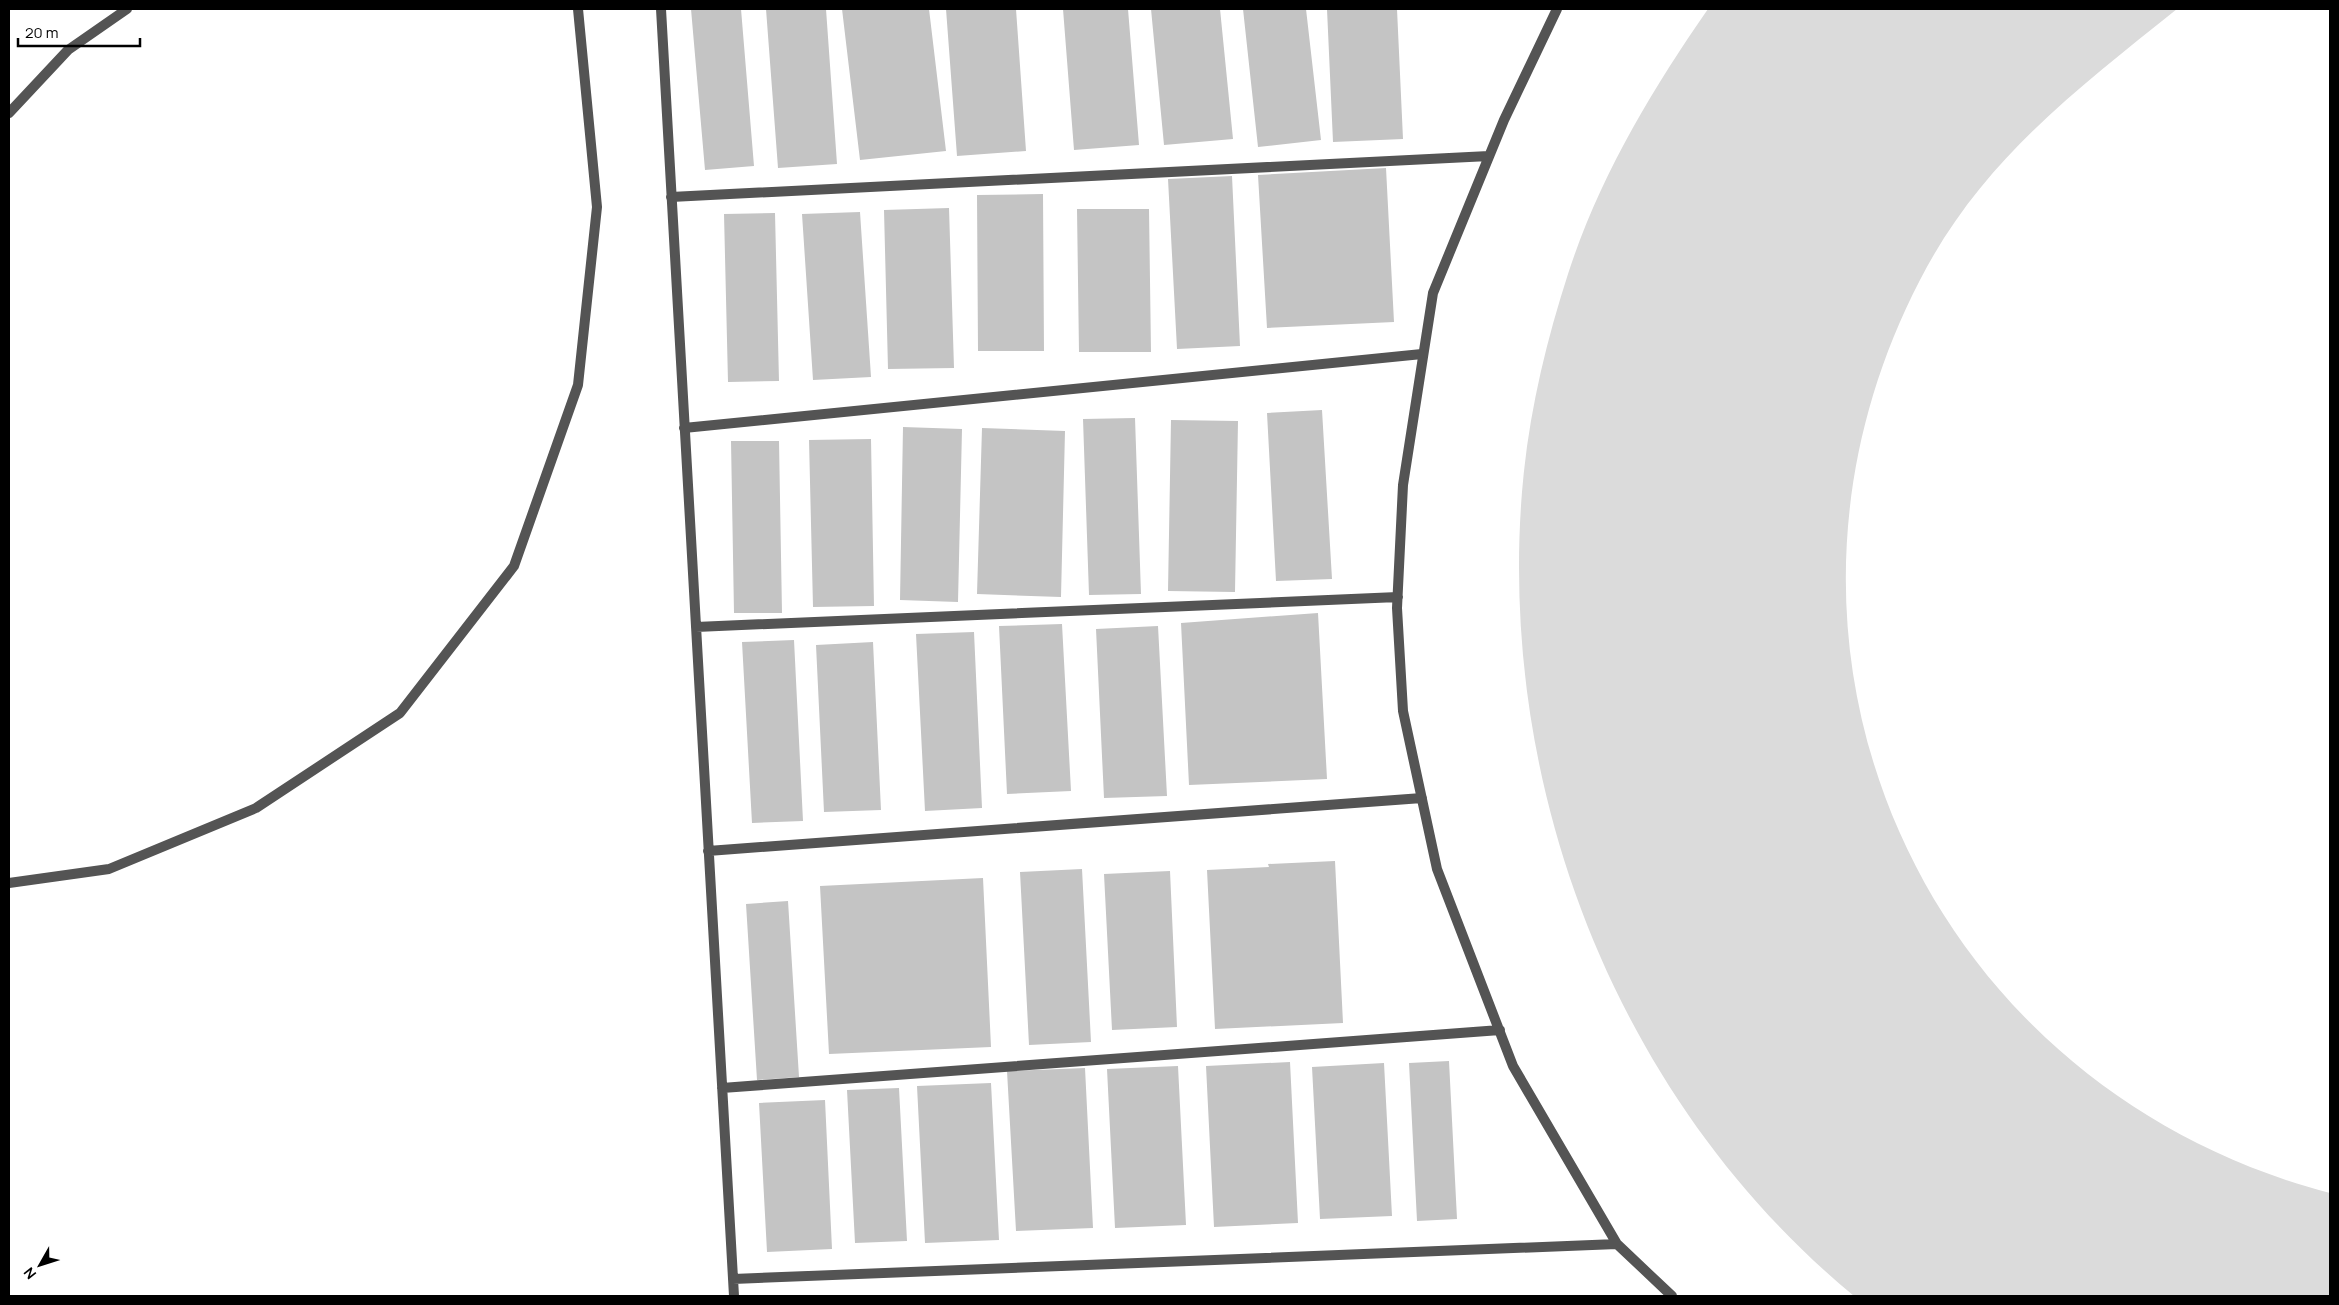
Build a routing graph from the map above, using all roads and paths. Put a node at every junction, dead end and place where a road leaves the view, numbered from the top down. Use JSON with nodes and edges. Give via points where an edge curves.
{"nodes":[{"id":1,"x":127,"y":9,"type":"edge"},
{"id":2,"x":578,"y":9,"type":"edge"},
{"id":3,"x":661,"y":9,"type":"edge"},
{"id":4,"x":1557,"y":9,"type":"edge"},
{"id":5,"x":9,"y":113,"type":"edge"},
{"id":6,"x":1490,"y":156,"type":"junction"},
{"id":7,"x":671,"y":197,"type":"junction"},
{"id":8,"x":1422,"y":354,"type":"junction"},
{"id":9,"x":684,"y":428,"type":"junction"},
{"id":10,"x":1398,"y":596,"type":"junction"},
{"id":11,"x":696,"y":627,"type":"junction"},
{"id":12,"x":1422,"y":798,"type":"junction"},
{"id":13,"x":708,"y":851,"type":"junction"},
{"id":14,"x":9,"y":883,"type":"edge"},
{"id":15,"x":1500,"y":1030,"type":"junction"},
{"id":16,"x":722,"y":1088,"type":"junction"},
{"id":17,"x":1617,"y":1244,"type":"junction"},
{"id":18,"x":733,"y":1279,"type":"junction"},
{"id":19,"x":734,"y":1296,"type":"edge"},
{"id":20,"x":1672,"y":1296,"type":"edge"}],
"edges":[{"from":1,"to":5,"type":"street","via":[[68,50]]},
{"from":2,"to":14,"type":"street","via":[[597,207],[578,385],[514,566],[400,713],[256,808],[109,869]]},
{"from":3,"to":7,"type":"street"},
{"from":4,"to":6,"type":"street"},
{"from":6,"to":7,"type":"street"},
{"from":6,"to":8,"type":"street","via":[[1433,293]]},
{"from":7,"to":9,"type":"street"},
{"from":8,"to":9,"type":"street"},
{"from":8,"to":10,"type":"street","via":[[1403,485]]},
{"from":9,"to":11,"type":"street"},
{"from":10,"to":11,"type":"street"},
{"from":10,"to":12,"type":"street","via":[[1402,711]]},
{"from":11,"to":13,"type":"street"},
{"from":12,"to":13,"type":"street"},
{"from":12,"to":15,"type":"street","via":[[1438,868]]},
{"from":13,"to":16,"type":"street"},
{"from":15,"to":16,"type":"street"},
{"from":15,"to":17,"type":"street","via":[[1513,1066]]},
{"from":16,"to":18,"type":"street"},
{"from":17,"to":18,"type":"street"},
{"from":17,"to":20,"type":"street"},
{"from":18,"to":19,"type":"street"}]}
